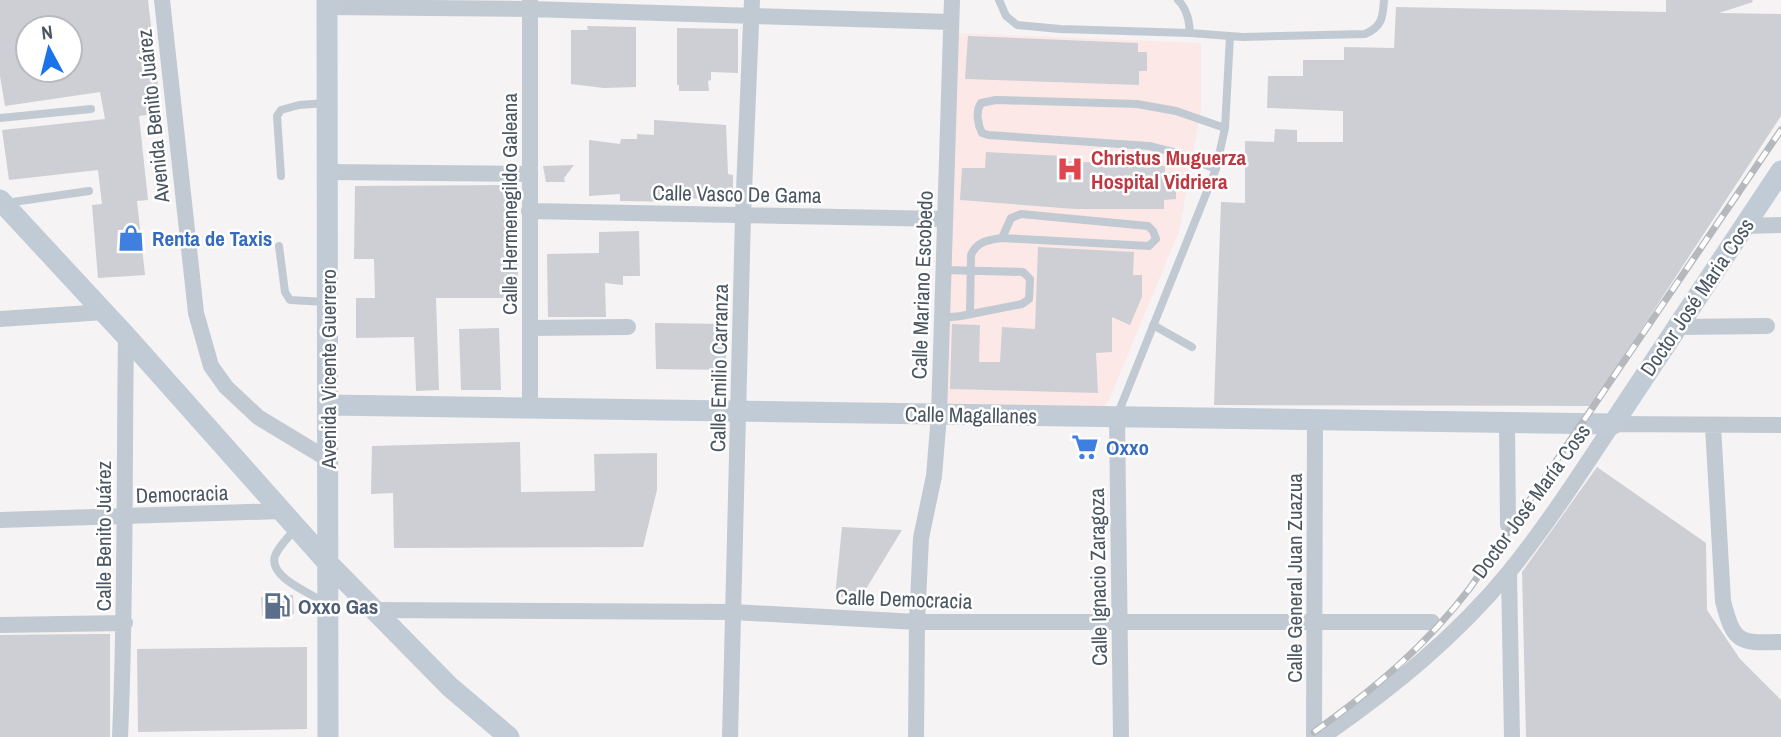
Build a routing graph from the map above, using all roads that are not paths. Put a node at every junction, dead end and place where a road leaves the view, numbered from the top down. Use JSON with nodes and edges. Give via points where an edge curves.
{"nodes":[{"id":1,"x":162,"y":0,"type":"edge"},
{"id":2,"x":952,"y":0,"type":"edge"},
{"id":3,"x":999,"y":0,"type":"edge"},
{"id":4,"x":1178,"y":0,"type":"edge"},
{"id":5,"x":1384,"y":0,"type":"edge"},
{"id":6,"x":327,"y":4,"type":"edge"},
{"id":7,"x":530,"y":5,"type":"edge"},
{"id":8,"x":751,"y":8,"type":"edge"},
{"id":9,"x":951,"y":22,"type":"junction"},
{"id":10,"x":1189,"y":33,"type":"junction"},
{"id":11,"x":1230,"y":36,"type":"junction"},
{"id":12,"x":327,"y":103,"type":"junction"},
{"id":13,"x":91,"y":109,"type":"dead end"},
{"id":14,"x":0,"y":118,"type":"edge"},
{"id":15,"x":1225,"y":128,"type":"junction"},
{"id":16,"x":1216,"y":169,"type":"junction"},
{"id":17,"x":1781,"y":171,"type":"edge"},
{"id":18,"x":327,"y":172,"type":"junction"},
{"id":19,"x":529,"y":174,"type":"junction"},
{"id":20,"x":281,"y":176,"type":"dead end"},
{"id":21,"x":89,"y":191,"type":"dead end"},
{"id":22,"x":2,"y":202,"type":"edge"},
{"id":23,"x":529,"y":211,"type":"junction"},
{"id":24,"x":743,"y":215,"type":"junction"},
{"id":25,"x":945,"y":219,"type":"junction"},
{"id":26,"x":1781,"y":225,"type":"edge"},
{"id":27,"x":1745,"y":226,"type":"junction"},
{"id":28,"x":1002,"y":239,"type":"junction"},
{"id":29,"x":279,"y":246,"type":"dead end"},
{"id":30,"x":970,"y":269,"type":"junction"},
{"id":31,"x":943,"y":270,"type":"junction"},
{"id":32,"x":328,"y":302,"type":"junction"},
{"id":33,"x":104,"y":312,"type":"junction"},
{"id":34,"x":970,"y":314,"type":"junction"},
{"id":35,"x":942,"y":317,"type":"junction"},
{"id":36,"x":0,"y":319,"type":"edge"},
{"id":37,"x":1153,"y":325,"type":"junction"},
{"id":38,"x":1767,"y":326,"type":"dead end"},
{"id":39,"x":628,"y":327,"type":"dead end"},
{"id":40,"x":1678,"y":327,"type":"junction"},
{"id":41,"x":530,"y":328,"type":"junction"},
{"id":42,"x":126,"y":335,"type":"junction"},
{"id":43,"x":1192,"y":347,"type":"dead end"},
{"id":44,"x":328,"y":405,"type":"junction"},
{"id":45,"x":530,"y":407,"type":"junction"},
{"id":46,"x":740,"y":410,"type":"junction"},
{"id":47,"x":939,"y":415,"type":"junction"},
{"id":48,"x":1117,"y":417,"type":"junction"},
{"id":49,"x":1315,"y":420,"type":"junction"},
{"id":50,"x":1507,"y":422,"type":"junction"},
{"id":51,"x":1613,"y":424,"type":"junction"},
{"id":52,"x":1781,"y":425,"type":"edge"},
{"id":53,"x":1713,"y":426,"type":"junction"},
{"id":54,"x":329,"y":460,"type":"junction"},
{"id":55,"x":123,"y":517,"type":"junction"},
{"id":56,"x":289,"y":519,"type":"junction"},
{"id":57,"x":0,"y":520,"type":"edge"},
{"id":58,"x":1508,"y":526,"type":"dead end"},
{"id":59,"x":328,"y":563,"type":"junction"},
{"id":60,"x":1508,"y":573,"type":"junction"},
{"id":61,"x":328,"y":604,"type":"junction"},
{"id":62,"x":374,"y":610,"type":"junction"},
{"id":63,"x":734,"y":612,"type":"junction"},
{"id":64,"x":1315,"y":621,"type":"junction"},
{"id":65,"x":917,"y":622,"type":"junction"},
{"id":66,"x":1432,"y":622,"type":"dead end"},
{"id":67,"x":125,"y":623,"type":"junction"},
{"id":68,"x":1121,"y":623,"type":"junction"},
{"id":69,"x":0,"y":625,"type":"edge"},
{"id":70,"x":1781,"y":642,"type":"edge"},
{"id":71,"x":120,"y":737,"type":"edge"},
{"id":72,"x":328,"y":737,"type":"edge"},
{"id":73,"x":509,"y":737,"type":"edge"},
{"id":74,"x":730,"y":737,"type":"edge"},
{"id":75,"x":916,"y":737,"type":"edge"},
{"id":76,"x":1121,"y":737,"type":"edge"},
{"id":77,"x":1314,"y":737,"type":"edge"},
{"id":78,"x":1322,"y":737,"type":"edge"},
{"id":79,"x":1512,"y":737,"type":"edge"}],
"edges":[{"from":1,"to":54,"type":"street","name":"Avenida Benito Juárez","via":[[196,313],[211,366],[258,417]]},
{"from":2,"to":9,"type":"street","name":"Calle Mariano Escobedo"},
{"from":3,"to":10,"type":"lane","via":[[1006,16],[1017,25]]},
{"from":4,"to":10,"type":"lane"},
{"from":5,"to":11,"type":"lane","via":[[1381,22],[1365,34]]},
{"from":6,"to":7,"type":"street"},
{"from":6,"to":12,"type":"street","name":"Avenida Vicente Guerrero"},
{"from":7,"to":8,"type":"street"},
{"from":7,"to":19,"type":"street","name":"Calle Hermenegildo Galeana"},
{"from":8,"to":9,"type":"street"},
{"from":8,"to":24,"type":"street","name":"Calle Emilio Carranza"},
{"from":9,"to":25,"type":"street","name":"Calle Mariano Escobedo"},
{"from":10,"to":11,"type":"lane"},
{"from":11,"to":15,"type":"lane"},
{"from":12,"to":18,"type":"street","name":"Avenida Vicente Guerrero"},
{"from":12,"to":20,"type":"lane","via":[[299,105],[281,110],[277,116]]},
{"from":13,"to":14,"type":"lane"},
{"from":15,"to":16,"type":"lane"},
{"from":15,"to":16,"type":"lane","via":[[1138,104],[996,100],[978,107],[982,134],[1149,146]]},
{"from":16,"to":37,"type":"lane"},
{"from":17,"to":27,"type":"street","name":"Doctor José Maria Coss"},
{"from":18,"to":19,"type":"street"},
{"from":18,"to":32,"type":"street","name":"Avenida Vicente Guerrero"},
{"from":19,"to":23,"type":"street","name":"Calle Hermenegildo Galeana"},
{"from":21,"to":22,"type":"lane"},
{"from":22,"to":33,"type":"street"},
{"from":23,"to":24,"type":"street","name":"Calle Vasco De Gama"},
{"from":23,"to":41,"type":"street","name":"Calle Hermenegildo Galeana"},
{"from":24,"to":25,"type":"street","name":"Calle Vasco De Gama"},
{"from":24,"to":46,"type":"street","name":"Calle Emilio Carranza"},
{"from":25,"to":31,"type":"street","name":"Calle Mariano Escobedo"},
{"from":26,"to":27,"type":"street"},
{"from":27,"to":40,"type":"street","name":"Doctor José Maria Coss"},
{"from":28,"to":28,"type":"lane","via":[[1149,246],[1156,239],[1148,226],[1021,215],[1012,218]]},
{"from":28,"to":30,"type":"lane","via":[[978,244],[971,254]]},
{"from":29,"to":32,"type":"lane","via":[[290,300]]},
{"from":30,"to":31,"type":"lane"},
{"from":30,"to":34,"type":"lane"},
{"from":30,"to":34,"type":"lane","via":[[1023,272],[1030,279],[1027,302]]},
{"from":31,"to":35,"type":"street","name":"Calle Mariano Escobedo"},
{"from":32,"to":44,"type":"street","name":"Avenida Vicente Guerrero"},
{"from":33,"to":36,"type":"street"},
{"from":33,"to":42,"type":"street"},
{"from":34,"to":35,"type":"lane"},
{"from":35,"to":47,"type":"street","name":"Calle Mariano Escobedo"},
{"from":37,"to":43,"type":"lane"},
{"from":37,"to":48,"type":"lane"},
{"from":38,"to":40,"type":"street"},
{"from":39,"to":41,"type":"street"},
{"from":40,"to":51,"type":"street","name":"Doctor José Maria Coss"},
{"from":41,"to":45,"type":"street","name":"Calle Hermenegildo Galeana"},
{"from":42,"to":55,"type":"street","name":"Calle Benito Juárez"},
{"from":42,"to":56,"type":"street"},
{"from":44,"to":45,"type":"street","name":"Calle Magallanes"},
{"from":44,"to":54,"type":"street","name":"Avenida Vicente Guerrero"},
{"from":45,"to":46,"type":"street","name":"Calle Magallanes"},
{"from":46,"to":47,"type":"street","name":"Calle Magallanes"},
{"from":46,"to":63,"type":"street","name":"Calle Emilio Carranza"},
{"from":47,"to":48,"type":"street","name":"Calle Magallanes"},
{"from":47,"to":65,"type":"street","name":"Calle Mariano Escobedo","via":[[934,477],[921,538]]},
{"from":48,"to":49,"type":"street","name":"Calle Magallanes"},
{"from":48,"to":68,"type":"street","name":"Calle Ignacio Zaragoza"},
{"from":49,"to":50,"type":"street","name":"Calle Magallanes"},
{"from":49,"to":64,"type":"street","name":"Calle General Juan Zuazua"},
{"from":50,"to":51,"type":"street","name":"Calle Magallanes"},
{"from":50,"to":58,"type":"street"},
{"from":51,"to":53,"type":"street"},
{"from":51,"to":60,"type":"street","name":"Doctor José María Coss"},
{"from":52,"to":53,"type":"street"},
{"from":53,"to":70,"type":"street","via":[[1723,601],[1728,620],[1735,634],[1751,643]]},
{"from":54,"to":59,"type":"street","name":"Avenida Vicente Guerrero"},
{"from":55,"to":56,"type":"street","name":"Democracia"},
{"from":55,"to":57,"type":"street","name":"Democracia"},
{"from":55,"to":67,"type":"street","name":"Calle Benito Juárez"},
{"from":56,"to":59,"type":"street"},
{"from":56,"to":61,"type":"lane","via":[[275,568],[282,578]]},
{"from":59,"to":61,"type":"street","name":"Avenida Vicente Guerrero"},
{"from":59,"to":62,"type":"street"},
{"from":60,"to":78,"type":"street","name":"Doctor José María Coss","via":[[1424,659]]},
{"from":60,"to":79,"type":"street"},
{"from":61,"to":72,"type":"street","name":"Avenida Vicente Guerrero"},
{"from":62,"to":63,"type":"street","name":"Calle Democracia"},
{"from":62,"to":73,"type":"street","via":[[450,687]]},
{"from":63,"to":65,"type":"street","name":"Calle Democracia"},
{"from":63,"to":74,"type":"street","name":"Calle Emilio Carranza"},
{"from":64,"to":66,"type":"street","name":"Calle Democracia"},
{"from":64,"to":68,"type":"street","name":"Calle Democracia"},
{"from":64,"to":77,"type":"street","name":"Calle General Juan Zuazua"},
{"from":65,"to":68,"type":"street","name":"Calle Democracia"},
{"from":65,"to":75,"type":"street","name":"Calle Mariano Escobedo"},
{"from":67,"to":69,"type":"street"},
{"from":67,"to":71,"type":"street","name":"Calle Benito Juárez"},
{"from":68,"to":76,"type":"street","name":"Calle Ignacio Zaragoza"}]}
